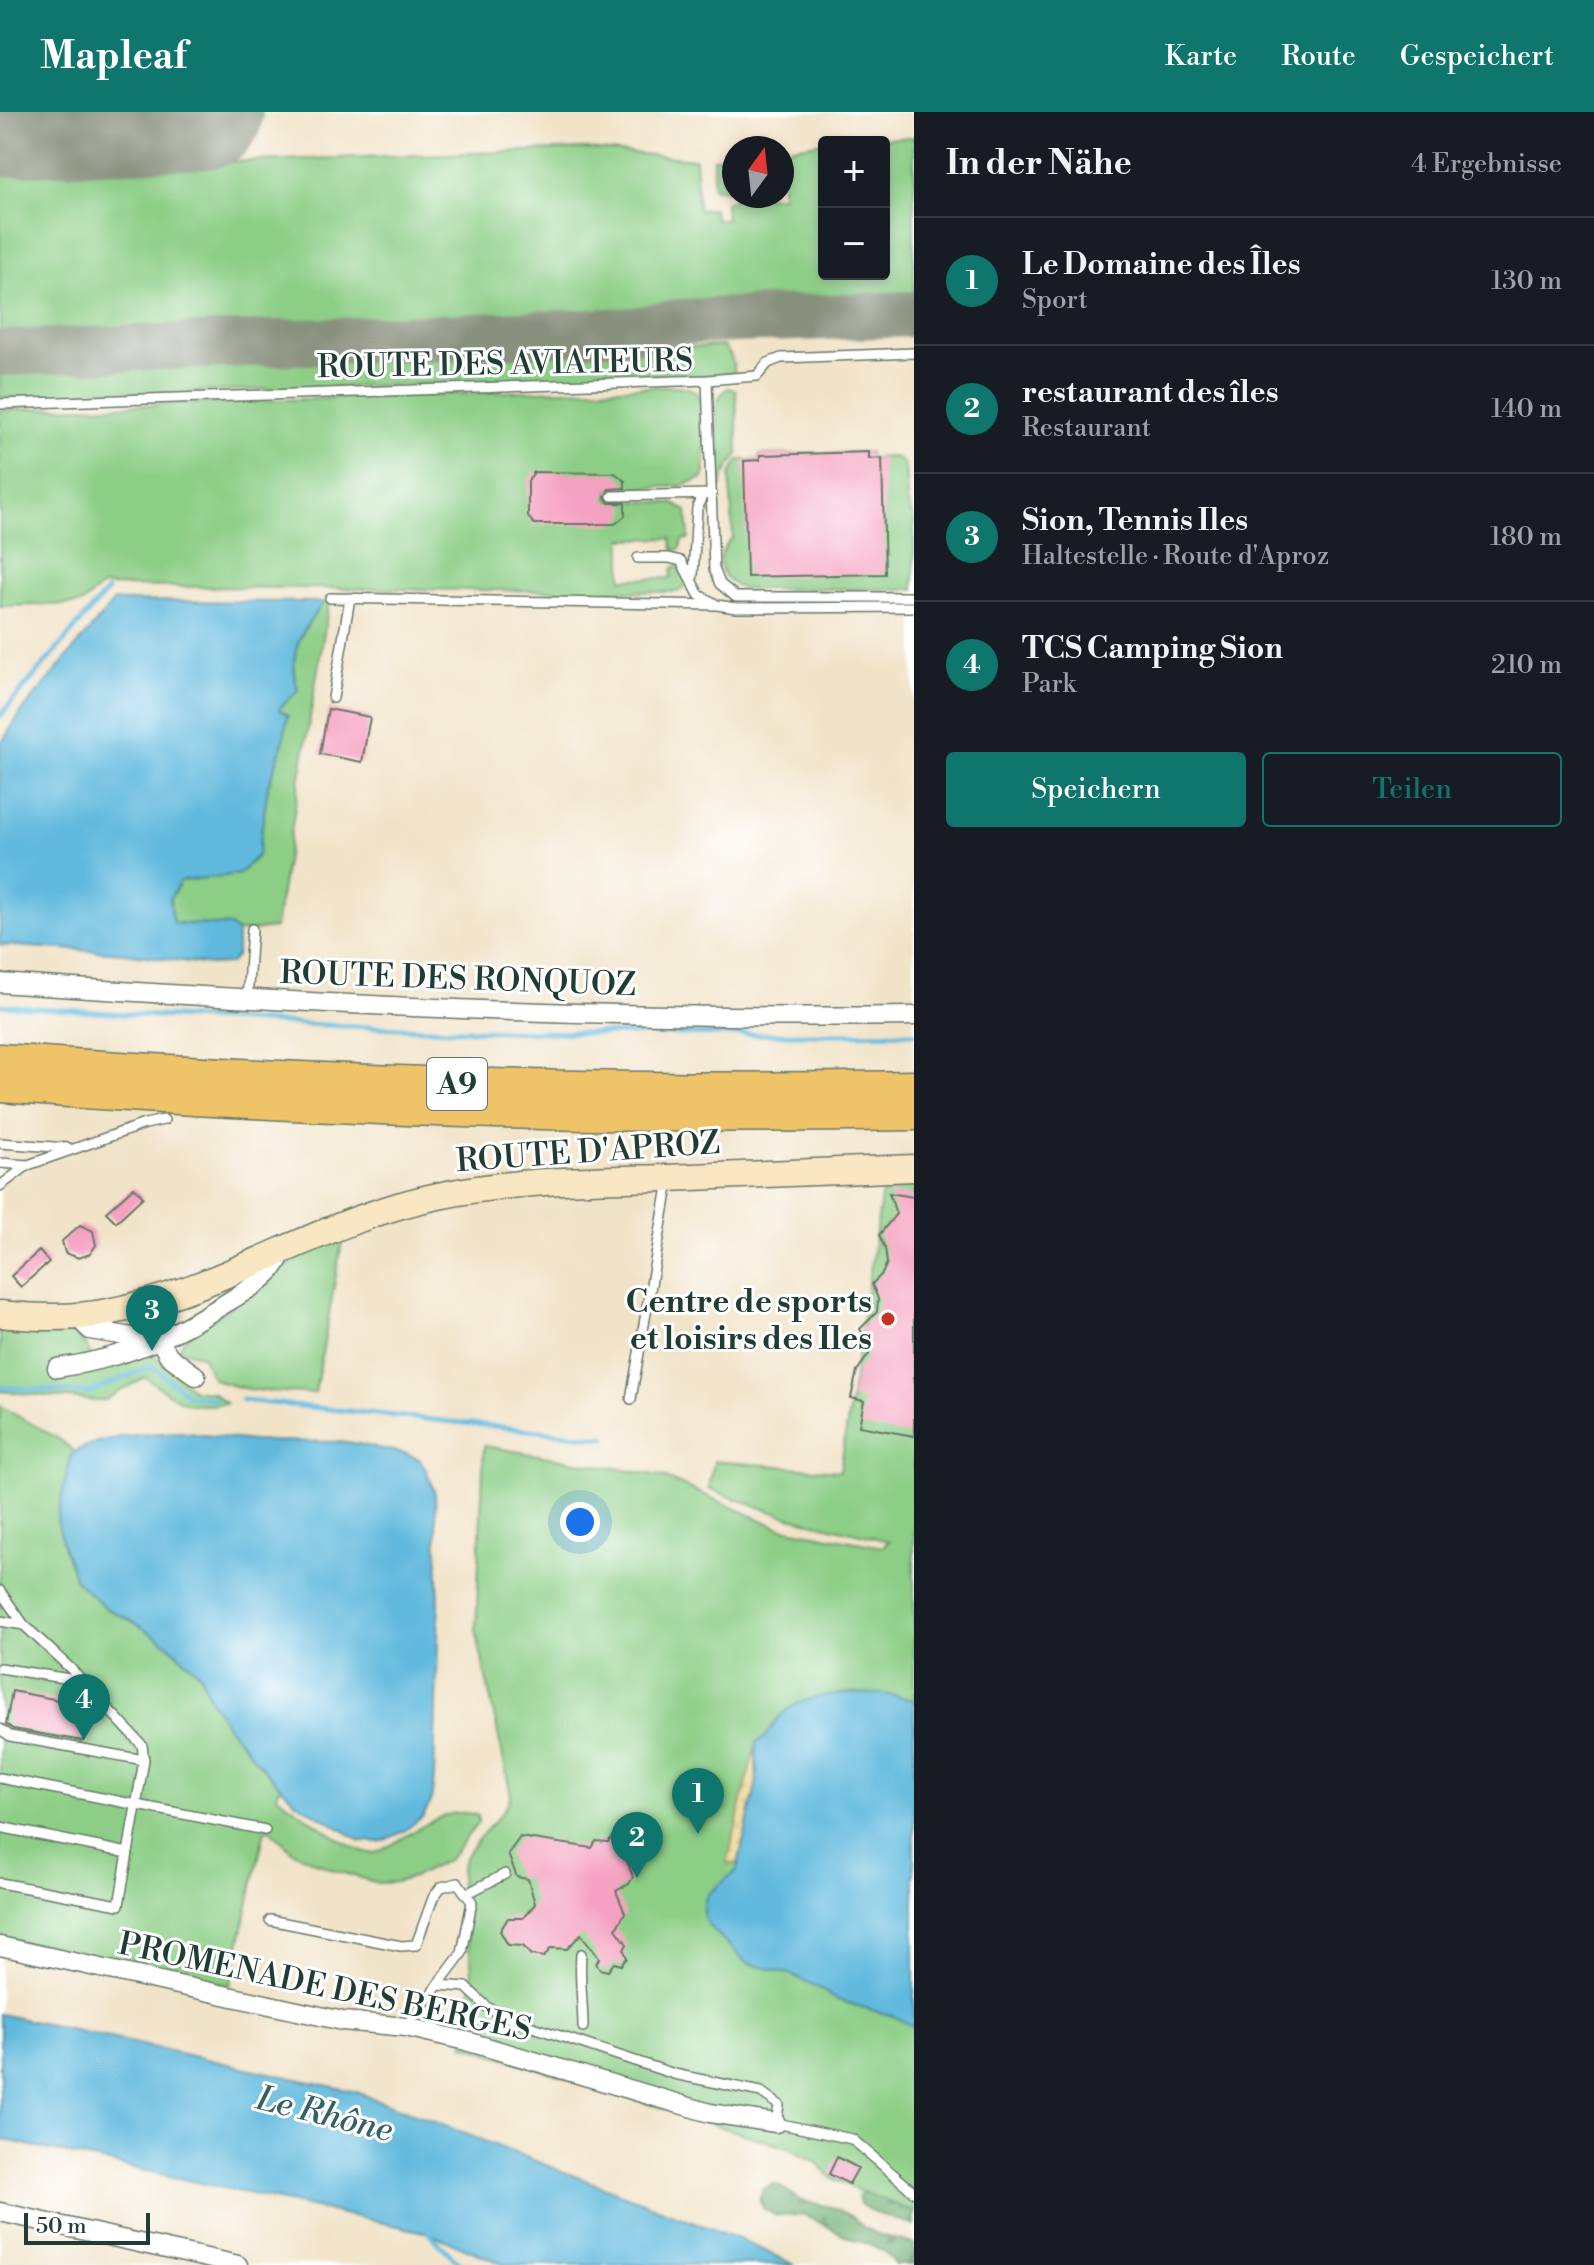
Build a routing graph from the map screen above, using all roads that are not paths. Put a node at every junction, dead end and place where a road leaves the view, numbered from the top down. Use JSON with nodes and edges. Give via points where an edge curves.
{"nodes":[{"id":1,"x":914,"y":353,"type":"edge"},
{"id":2,"x":707,"y":380,"type":"junction"},
{"id":3,"x":0,"y":404,"type":"edge"},
{"id":4,"x":707,"y":494,"type":"junction"},
{"id":5,"x":612,"y":496,"type":"dead end"},
{"id":6,"x":638,"y":558,"type":"dead end"},
{"id":7,"x":693,"y":583,"type":"junction"},
{"id":8,"x":914,"y":597,"type":"edge"},
{"id":9,"x":330,"y":598,"type":"dead end"},
{"id":10,"x":350,"y":598,"type":"junction"},
{"id":11,"x":717,"y":605,"type":"junction"},
{"id":12,"x":914,"y":607,"type":"edge"},
{"id":13,"x":333,"y":698,"type":"dead end"},
{"id":14,"x":252,"y":929,"type":"dead end"},
{"id":15,"x":0,"y":983,"type":"edge"},
{"id":16,"x":247,"y":1000,"type":"junction"},
{"id":17,"x":914,"y":1016,"type":"edge"},
{"id":18,"x":0,"y":1060,"type":"edge"},
{"id":19,"x":0,"y":1086,"type":"edge"},
{"id":20,"x":914,"y":1087,"type":"edge"},
{"id":21,"x":383,"y":1108,"type":"junction"},
{"id":22,"x":914,"y":1114,"type":"edge"},
{"id":23,"x":164,"y":1120,"type":"joint"},
{"id":24,"x":0,"y":1143,"type":"edge"},
{"id":25,"x":75,"y":1149,"type":"junction"},
{"id":26,"x":0,"y":1163,"type":"edge"},
{"id":27,"x":28,"y":1165,"type":"junction"},
{"id":28,"x":914,"y":1168,"type":"edge"},
{"id":29,"x":669,"y":1178,"type":"junction"},
{"id":30,"x":0,"y":1186,"type":"edge"},
{"id":31,"x":283,"y":1249,"type":"junction"},
{"id":32,"x":0,"y":1314,"type":"edge"},
{"id":33,"x":80,"y":1315,"type":"junction"},
{"id":34,"x":160,"y":1341,"type":"junction"},
{"id":35,"x":57,"y":1368,"type":"dead end"},
{"id":36,"x":196,"y":1376,"type":"dead end"},
{"id":37,"x":631,"y":1399,"type":"dead end"},
{"id":38,"x":0,"y":1591,"type":"edge"},
{"id":39,"x":0,"y":1621,"type":"edge"},
{"id":40,"x":24,"y":1625,"type":"junction"},
{"id":41,"x":0,"y":1668,"type":"edge"},
{"id":42,"x":82,"y":1681,"type":"junction"},
{"id":43,"x":0,"y":1729,"type":"edge"},
{"id":44,"x":144,"y":1760,"type":"junction"},
{"id":45,"x":0,"y":1778,"type":"edge"},
{"id":46,"x":136,"y":1805,"type":"junction"},
{"id":47,"x":0,"y":1827,"type":"edge"},
{"id":48,"x":265,"y":1830,"type":"dead end"},
{"id":49,"x":128,"y":1853,"type":"junction"},
{"id":50,"x":505,"y":1874,"type":"dead end"},
{"id":51,"x":0,"y":1883,"type":"edge"},
{"id":52,"x":466,"y":1894,"type":"junction"},
{"id":53,"x":270,"y":1920,"type":"dead end"},
{"id":54,"x":0,"y":1946,"type":"edge"},
{"id":55,"x":581,"y":1954,"type":"dead end"},
{"id":56,"x":438,"y":1985,"type":"junction"},
{"id":57,"x":406,"y":2027,"type":"junction"},
{"id":58,"x":583,"y":2027,"type":"dead end"},
{"id":59,"x":776,"y":2123,"type":"junction"},
{"id":60,"x":914,"y":2192,"type":"edge"},
{"id":61,"x":0,"y":2212,"type":"edge"},
{"id":62,"x":238,"y":2265,"type":"edge"}],
"edges":[{"from":1,"to":2,"type":"lane","via":[[781,358],[757,376]]},
{"from":2,"to":3,"type":"lane","name":"ROUTE DES AVIATEURS"},
{"from":2,"to":4,"type":"lane","name":"ROUTE DES AVIATEURS"},
{"from":4,"to":5,"type":"lane"},
{"from":4,"to":7,"type":"lane","via":[[697,508]]},
{"from":4,"to":8,"type":"lane","name":"ROUTE DES AVIATEURS","via":[[714,569],[720,584],[736,597]]},
{"from":6,"to":7,"type":"lane","via":[[681,561]]},
{"from":7,"to":11,"type":"lane","via":[[699,595]]},
{"from":9,"to":10,"type":"lane"},
{"from":10,"to":11,"type":"lane"},
{"from":10,"to":13,"type":"lane"},
{"from":11,"to":12,"type":"lane"},
{"from":14,"to":16,"type":"lane"},
{"from":15,"to":16,"type":"street","name":"ROUTE DES RONQUOZ"},
{"from":16,"to":17,"type":"street","name":"ROUTE DES RONQUOZ","via":[[775,1018]]},
{"from":18,"to":20,"type":"highway","number":"A9","via":[[421,1083]]},
{"from":19,"to":21,"type":"highway","number":"A9"},
{"from":21,"to":22,"type":"highway","number":"A9"},
{"from":21,"to":23,"type":"highway"},
{"from":23,"to":25,"type":"lane"},
{"from":24,"to":25,"type":"lane"},
{"from":25,"to":27,"type":"lane"},
{"from":26,"to":27,"type":"lane"},
{"from":27,"to":30,"type":"lane"},
{"from":28,"to":29,"type":"street","name":"ROUTE D'APROZ"},
{"from":29,"to":31,"type":"street","name":"ROUTE D'APROZ","via":[[468,1190],[382,1211]]},
{"from":29,"to":37,"type":"lane"},
{"from":31,"to":33,"type":"street","name":"ROUTE D'APROZ","via":[[145,1303]]},
{"from":31,"to":34,"type":"street","via":[[274,1269],[258,1283]]},
{"from":32,"to":33,"type":"street","name":"ROUTE D'APROZ"},
{"from":33,"to":34,"type":"street","via":[[90,1330]]},
{"from":34,"to":35,"type":"street","via":[[99,1362]]},
{"from":34,"to":36,"type":"street","via":[[169,1356]]},
{"from":38,"to":40,"type":"lane"},
{"from":39,"to":40,"type":"lane"},
{"from":40,"to":42,"type":"lane"},
{"from":41,"to":42,"type":"lane"},
{"from":42,"to":44,"type":"lane","via":[[142,1745]]},
{"from":43,"to":44,"type":"lane","via":[[10,1736]]},
{"from":44,"to":46,"type":"lane"},
{"from":45,"to":46,"type":"lane"},
{"from":46,"to":48,"type":"lane"},
{"from":46,"to":49,"type":"lane"},
{"from":47,"to":49,"type":"lane"},
{"from":49,"to":51,"type":"lane","via":[[119,1905]]},
{"from":50,"to":52,"type":"lane"},
{"from":52,"to":53,"type":"lane","via":[[458,1883],[441,1887],[416,1945]]},
{"from":52,"to":56,"type":"lane","via":[[472,1902],[462,1953]]},
{"from":54,"to":57,"type":"street","name":"PROMENADE DES BERGES","via":[[343,2021]]},
{"from":55,"to":58,"type":"lane"},
{"from":56,"to":57,"type":"lane"},
{"from":56,"to":59,"type":"lane","via":[[466,1987],[487,2007],[527,2025],[674,2074],[761,2092],[779,2105]]},
{"from":57,"to":59,"type":"street","name":"PROMENADE DES BERGES","via":[[710,2113]]},
{"from":59,"to":60,"type":"lane","via":[[852,2139]]},
{"from":61,"to":62,"type":"street"}]}
